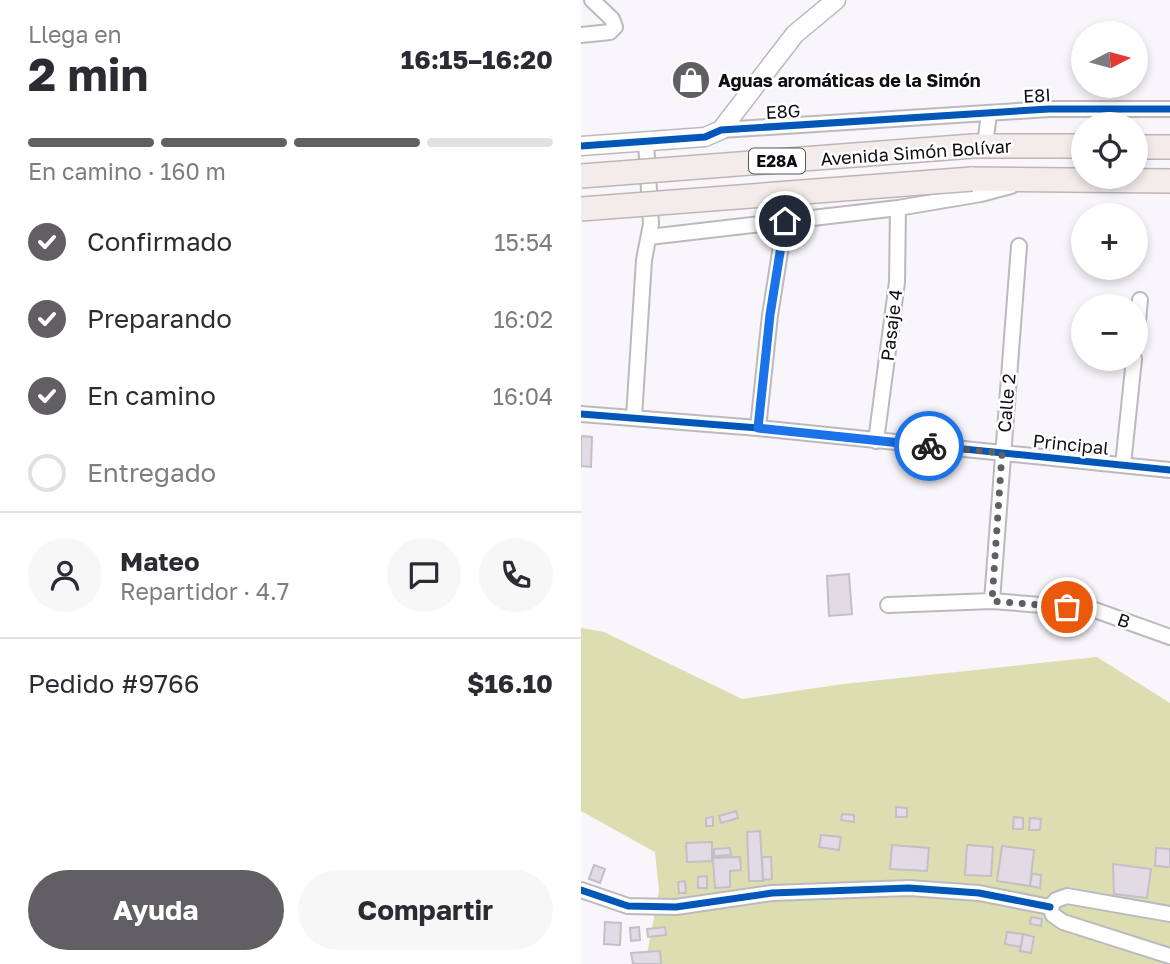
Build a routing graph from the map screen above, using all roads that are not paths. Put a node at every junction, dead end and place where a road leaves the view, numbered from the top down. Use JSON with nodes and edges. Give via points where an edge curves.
{"nodes":[{"id":1,"x":592,"y":0,"type":"edge"},
{"id":2,"x":836,"y":0,"type":"edge"},
{"id":3,"x":581,"y":35,"type":"edge"},
{"id":4,"x":1170,"y":110,"type":"edge"},
{"id":5,"x":989,"y":114,"type":"junction"},
{"id":6,"x":721,"y":130,"type":"junction"},
{"id":7,"x":646,"y":142,"type":"junction"},
{"id":8,"x":581,"y":146,"type":"edge"},
{"id":9,"x":979,"y":146,"type":"junction"},
{"id":10,"x":1071,"y":146,"type":"edge"},
{"id":11,"x":1148,"y":147,"type":"edge"},
{"id":12,"x":1170,"y":147,"type":"edge"},
{"id":13,"x":581,"y":176,"type":"edge"},
{"id":14,"x":1030,"y":180,"type":"junction"},
{"id":15,"x":1170,"y":181,"type":"edge"},
{"id":16,"x":898,"y":208,"type":"junction"},
{"id":17,"x":581,"y":209,"type":"edge"},
{"id":18,"x":785,"y":221,"type":"junction"},
{"id":19,"x":649,"y":237,"type":"junction"},
{"id":20,"x":1019,"y":246,"type":"dead end"},
{"id":21,"x":1133,"y":371,"type":"edge"},
{"id":22,"x":581,"y":414,"type":"edge"},
{"id":23,"x":634,"y":417,"type":"junction"},
{"id":24,"x":758,"y":428,"type":"junction"},
{"id":25,"x":876,"y":441,"type":"junction"},
{"id":26,"x":1002,"y":453,"type":"junction"},
{"id":27,"x":1123,"y":465,"type":"junction"},
{"id":28,"x":1170,"y":470,"type":"edge"},
{"id":29,"x":992,"y":601,"type":"junction"},
{"id":30,"x":888,"y":605,"type":"dead end"},
{"id":31,"x":1170,"y":637,"type":"edge"},
{"id":32,"x":581,"y":890,"type":"edge"},
{"id":33,"x":1049,"y":907,"type":"junction"},
{"id":34,"x":1170,"y":914,"type":"edge"},
{"id":35,"x":1170,"y":956,"type":"edge"}],
"edges":[{"from":1,"to":3,"type":"street","via":[[615,27],[610,32]]},
{"from":2,"to":6,"type":"street","name":"E8G","via":[[795,34]]},
{"from":4,"to":5,"type":"street","name":"E8I","via":[[1049,109]]},
{"from":5,"to":6,"type":"street","name":"E8G"},
{"from":5,"to":9,"type":"street"},
{"from":6,"to":7,"type":"street","name":"E8G"},
{"from":7,"to":8,"type":"street","name":"E8G"},
{"from":7,"to":19,"type":"street","via":[[652,216]]},
{"from":9,"to":10,"type":"highway","name":"Avenida Simón Bolívar","number":"E28A"},
{"from":9,"to":13,"type":"highway","name":"Avenida Simón Bolívar","number":"E28A","bridge":true},
{"from":11,"to":12,"type":"highway"},
{"from":14,"to":15,"type":"highway","name":"Avenida Simón Bolívar","number":"E28A"},
{"from":14,"to":16,"type":"street","via":[[981,194]]},
{"from":14,"to":17,"type":"highway","name":"Avenida Simón Bolívar","number":"E28A","bridge":true,"via":[[972,179]]},
{"from":16,"to":18,"type":"street"},
{"from":16,"to":25,"type":"street","name":"Pasaje 4","via":[[897,282]]},
{"from":18,"to":19,"type":"street"},
{"from":18,"to":24,"type":"street"},
{"from":19,"to":23,"type":"street"},
{"from":20,"to":26,"type":"street","name":"Calle 2"},
{"from":21,"to":27,"type":"street"},
{"from":22,"to":23,"type":"street","name":"Principal"},
{"from":23,"to":24,"type":"street","name":"Principal"},
{"from":24,"to":25,"type":"street","name":"Principal"},
{"from":25,"to":26,"type":"street","name":"Principal"},
{"from":26,"to":27,"type":"street","name":"Principal"},
{"from":26,"to":29,"type":"street","name":"Calle 2"},
{"from":27,"to":28,"type":"street","name":"Principal"},
{"from":29,"to":30,"type":"street"},
{"from":29,"to":31,"type":"street","name":"B","via":[[1092,609]]},
{"from":32,"to":33,"type":"street","via":[[628,906],[676,907],[772,893],[909,888],[979,893]]},
{"from":33,"to":34,"type":"street","via":[[1067,896]]},
{"from":33,"to":35,"type":"street","via":[[1063,922]]}]}
